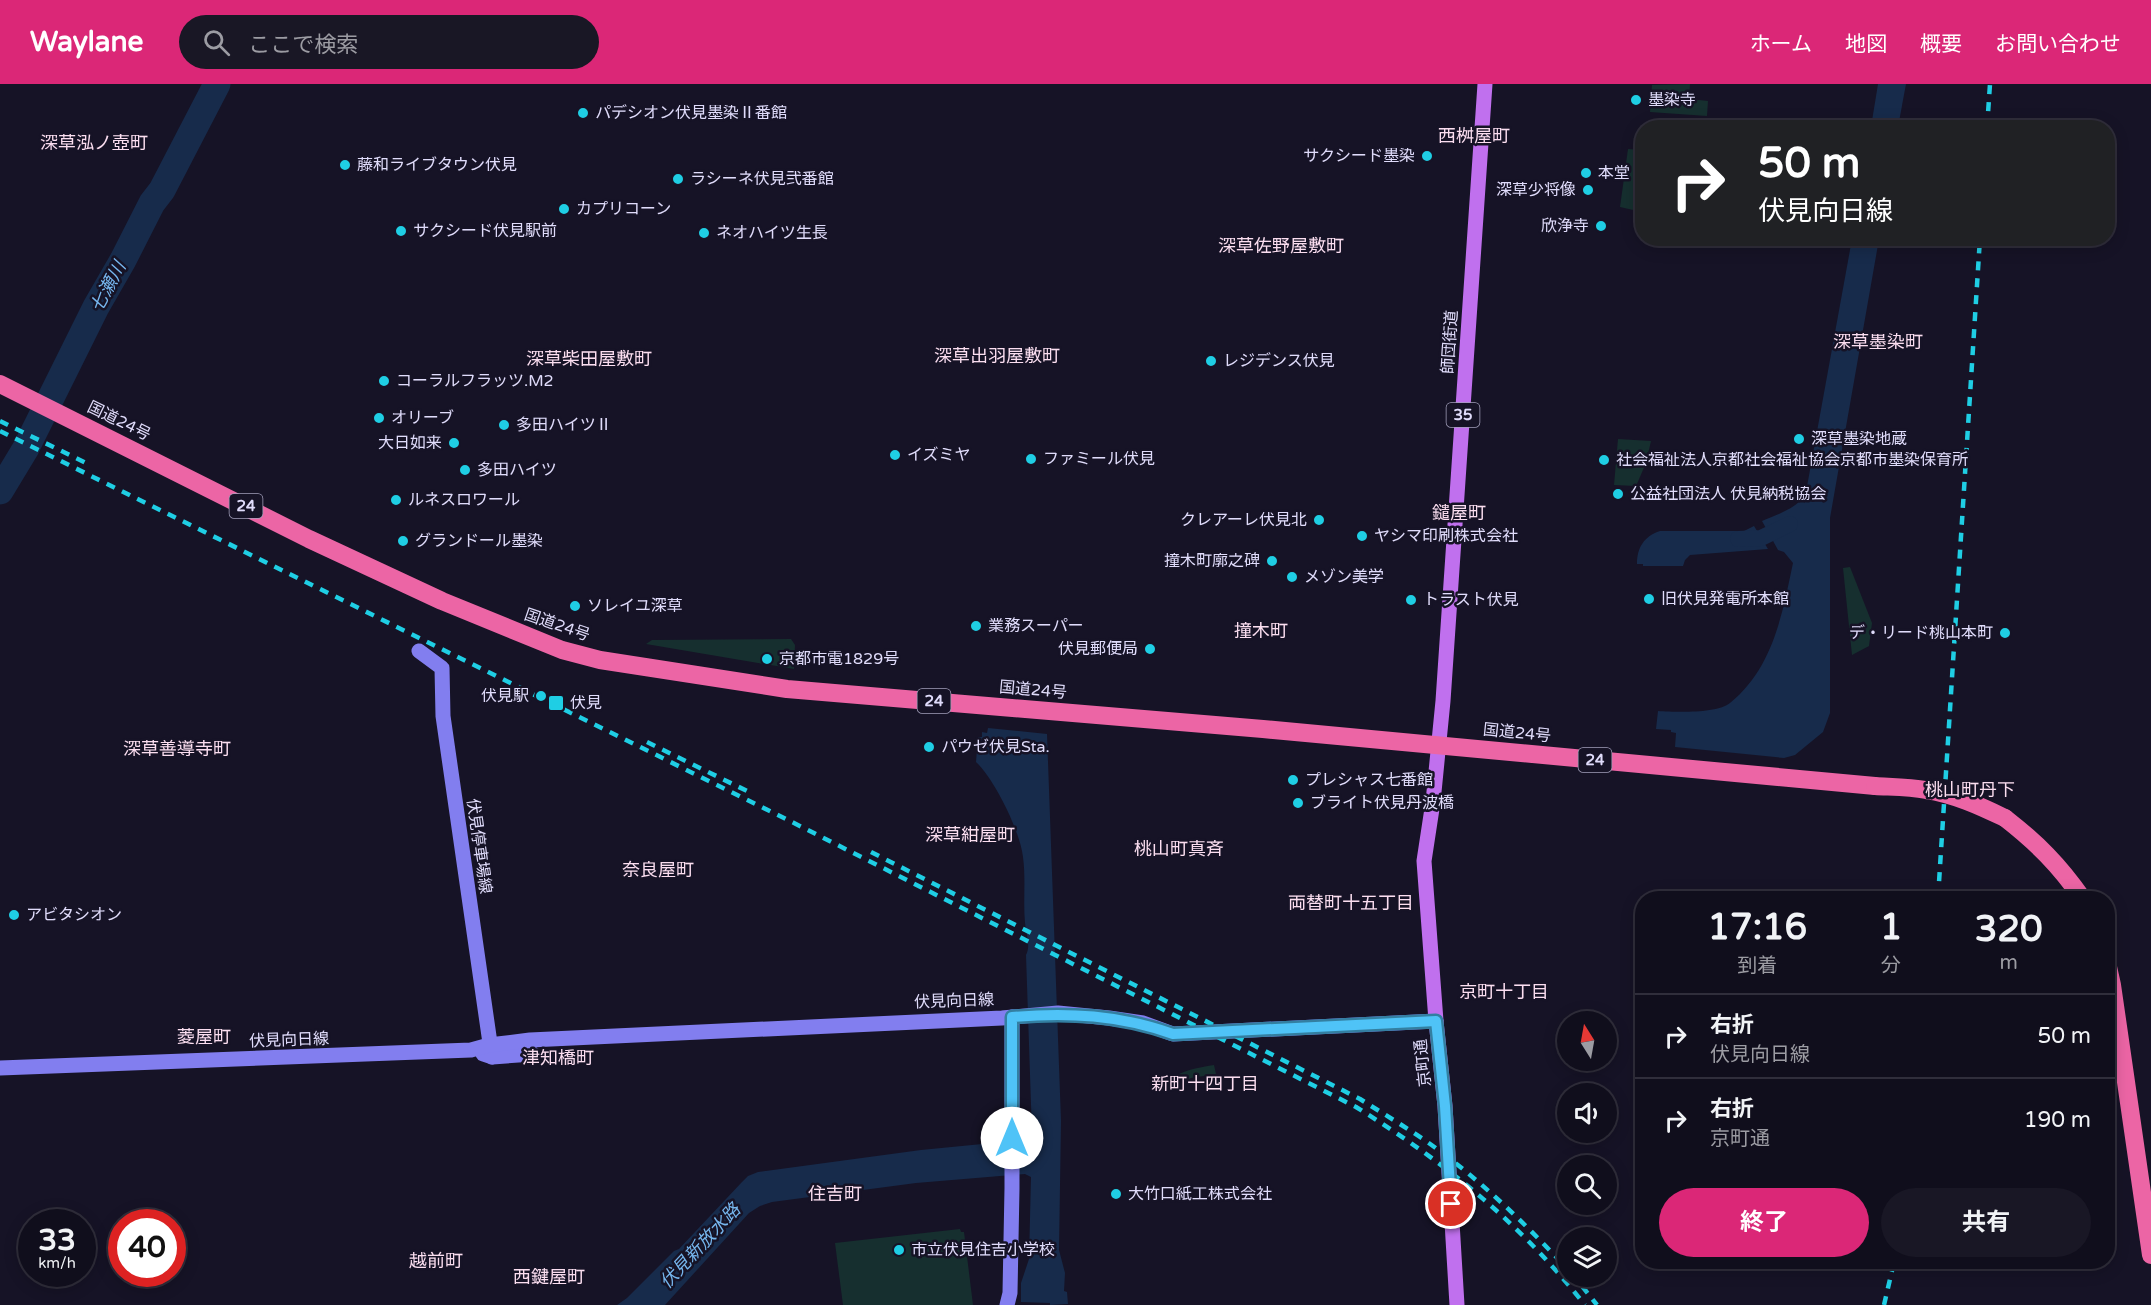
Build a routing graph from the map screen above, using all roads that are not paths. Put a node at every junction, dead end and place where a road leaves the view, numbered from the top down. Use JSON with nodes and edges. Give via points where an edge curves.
{"nodes":[{"id":1,"x":1485,"y":84,"type":"edge"},
{"id":2,"x":0,"y":384,"type":"edge"},
{"id":3,"x":419,"y":651,"type":"dead end"},
{"id":4,"x":1438,"y":746,"type":"junction"},
{"id":5,"x":2077,"y":891,"type":"edge"},
{"id":6,"x":2115,"y":1006,"type":"edge"},
{"id":7,"x":1018,"y":1016,"type":"junction"},
{"id":8,"x":1436,"y":1021,"type":"junction"},
{"id":9,"x":490,"y":1051,"type":"junction"},
{"id":10,"x":533,"y":1054,"type":"dead end"},
{"id":11,"x":0,"y":1068,"type":"edge"},
{"id":12,"x":2151,"y":1255,"type":"edge"},
{"id":13,"x":1007,"y":1305,"type":"edge"},
{"id":14,"x":1457,"y":1305,"type":"edge"}],
"edges":[{"from":1,"to":4,"type":"main road","name":"師団街道","number":"35"},
{"from":2,"to":4,"type":"highway","name":"国道24号","number":"24","via":[[442,601],[562,650],[600,660],[777,688]]},
{"from":3,"to":9,"type":"main road","name":"伏見停車場線","via":[[442,668],[443,716]]},
{"from":4,"to":5,"type":"highway","name":"国道24号","number":"24","bridge":true,"via":[[1927,790],[1979,805],[2005,818],[2055,861]]},
{"from":4,"to":8,"type":"main road","name":"京町通","number":"35","via":[[1424,861]]},
{"from":6,"to":12,"type":"highway"},
{"from":7,"to":8,"type":"main road","name":"伏見向日線","via":[[1058,1013],[1143,1023],[1173,1034]]},
{"from":7,"to":9,"type":"main road","name":"伏見向日線","via":[[530,1040]]},
{"from":7,"to":13,"type":"main road"},
{"from":8,"to":14,"type":"main road","name":"京町通","number":"35"},
{"from":9,"to":10,"type":"main road","name":"伏見向日線"},
{"from":9,"to":11,"type":"main road","name":"伏見向日線"}]}
